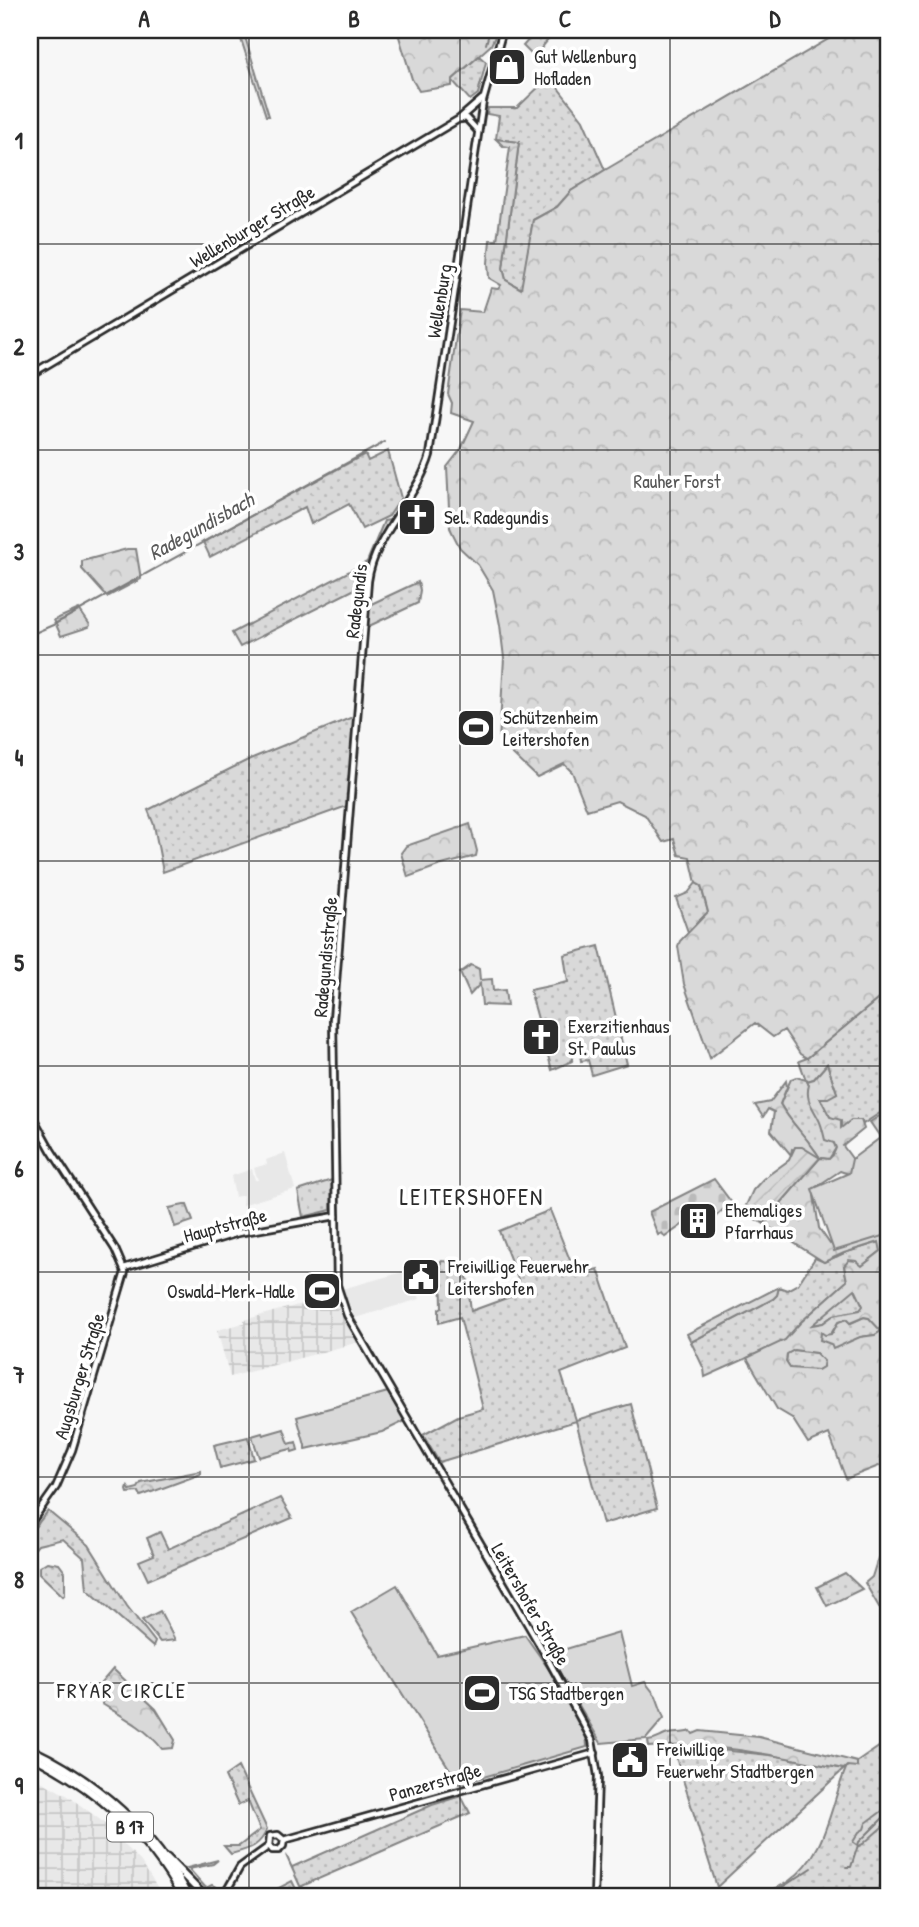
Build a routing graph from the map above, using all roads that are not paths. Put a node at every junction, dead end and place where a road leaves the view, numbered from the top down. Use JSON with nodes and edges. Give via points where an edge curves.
{"nodes":[{"id":1,"x":503,"y":30,"type":"edge"},
{"id":2,"x":485,"y":95,"type":"junction"},
{"id":3,"x":459,"y":119,"type":"junction"},
{"id":4,"x":479,"y":131,"type":"junction"},
{"id":5,"x":30,"y":375,"type":"edge"},
{"id":6,"x":423,"y":475,"type":"joint"},
{"id":7,"x":360,"y":702,"type":"joint"},
{"id":8,"x":30,"y":1112,"type":"edge"},
{"id":9,"x":336,"y":1216,"type":"junction"},
{"id":10,"x":124,"y":1268,"type":"junction"},
{"id":11,"x":407,"y":1419,"type":"joint"},
{"id":12,"x":30,"y":1524,"type":"edge"},
{"id":13,"x":30,"y":1749,"type":"edge"},
{"id":14,"x":595,"y":1752,"type":"junction"},
{"id":15,"x":30,"y":1755,"type":"edge"},
{"id":16,"x":284,"y":1840,"type":"junction"},
{"id":17,"x":269,"y":1846,"type":"junction"},
{"id":18,"x":173,"y":1870,"type":"junction"},
{"id":19,"x":182,"y":1897,"type":"edge"},
{"id":20,"x":188,"y":1897,"type":"edge"},
{"id":21,"x":205,"y":1897,"type":"edge"},
{"id":22,"x":223,"y":1897,"type":"edge"},
{"id":23,"x":594,"y":1897,"type":"edge"}],
"edges":[{"from":1,"to":2,"type":"street","name":"Wellenburg"},
{"from":2,"to":3,"type":"street","name":"Wellenburger Straße"},
{"from":2,"to":4,"type":"street","name":"Wellenburg"},
{"from":3,"to":4,"type":"street","via":[[466,118]]},
{"from":3,"to":5,"type":"street","name":"Wellenburger Straße"},
{"from":4,"to":6,"type":"street","name":"Wellenburg","via":[[430,455]]},
{"from":6,"to":7,"type":"street","name":"Radegundis","via":[[370,570]]},
{"from":7,"to":9,"type":"street","name":"Radegundisstraße","via":[[334,1016]]},
{"from":8,"to":10,"type":"street"},
{"from":9,"to":10,"type":"street","name":"Hauptstraße","via":[[238,1233]]},
{"from":9,"to":11,"type":"street","name":"Radegundisstraße","via":[[337,1285],[342,1304]]},
{"from":10,"to":12,"type":"street","name":"Augsburger Straße","via":[[76,1439],[56,1487]]},
{"from":11,"to":14,"type":"street","name":"Leitershofer Straße","via":[[585,1724]]},
{"from":13,"to":18,"type":"highway","number":"B 17","via":[[57,1763],[130,1818]]},
{"from":14,"to":16,"type":"street","name":"Panzerstraße"},
{"from":14,"to":23,"type":"street","name":"Leitershofer Straße"},
{"from":15,"to":18,"type":"highway","number":"B 17","via":[[80,1784],[115,1812]]},
{"from":16,"to":17,"type":"street","name":"Panzerstraße","via":[[279,1850]]},
{"from":16,"to":17,"type":"street","name":"Panzerstraße","via":[[273,1835]]},
{"from":17,"to":22,"type":"street","name":"Panzerstraße","via":[[240,1867]]},
{"from":18,"to":19,"type":"highway","number":"B 17"},
{"from":18,"to":20,"type":"highway","number":"B 17"},
{"from":18,"to":21,"type":"highway"}]}
